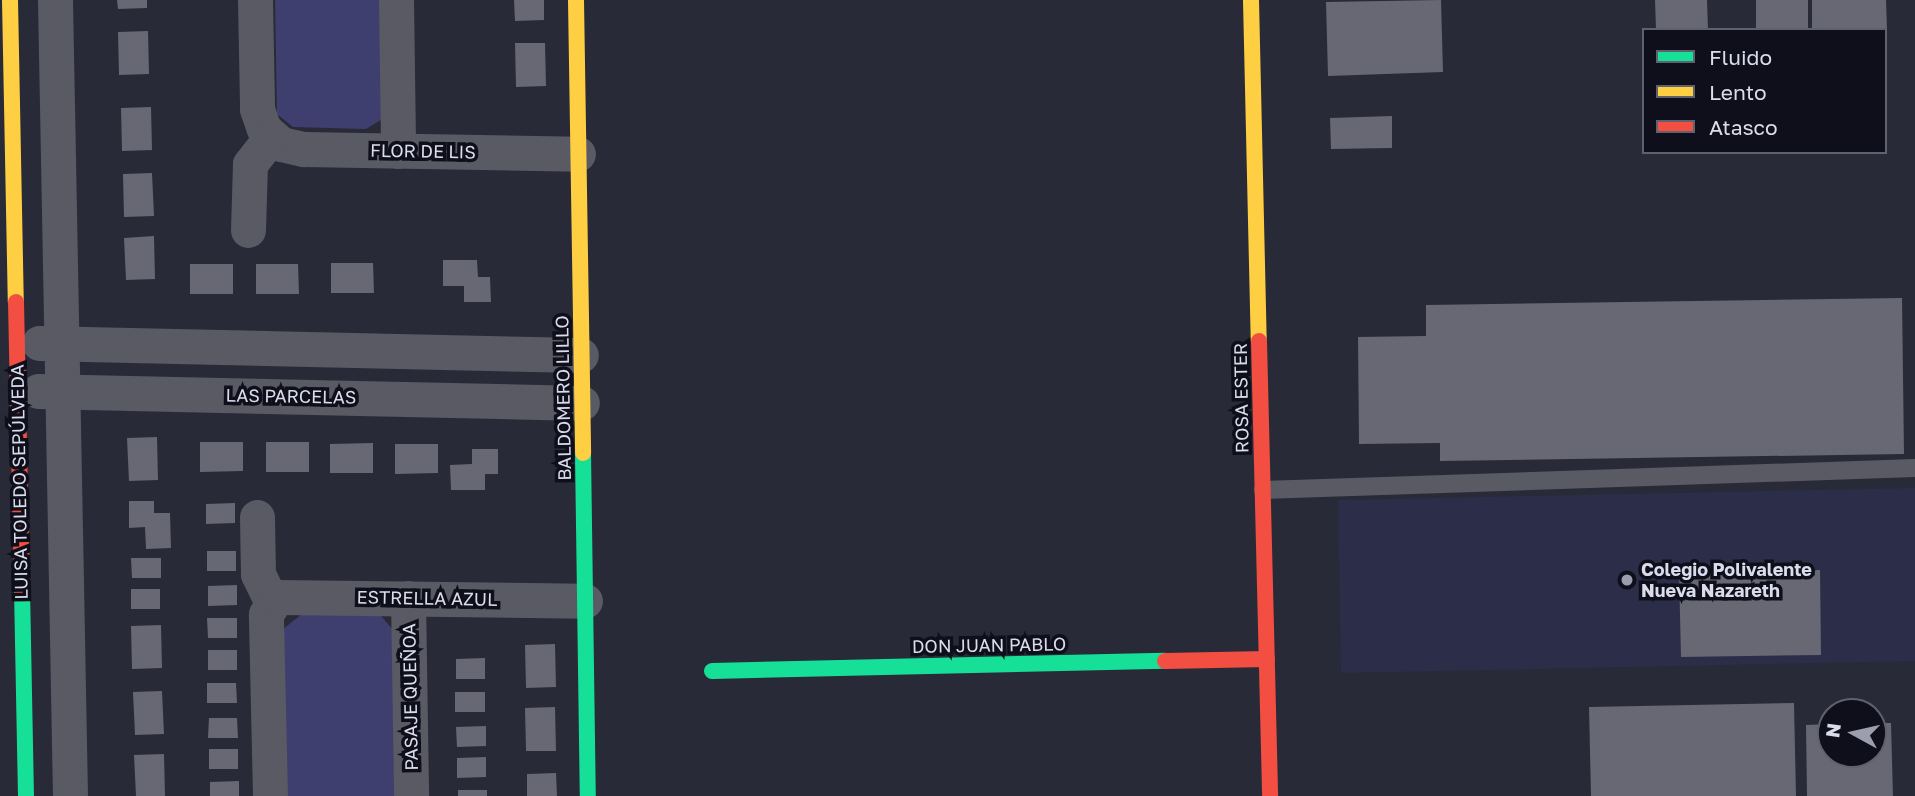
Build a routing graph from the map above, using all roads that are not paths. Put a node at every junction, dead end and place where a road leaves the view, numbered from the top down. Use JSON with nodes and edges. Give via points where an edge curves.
{"nodes":[{"id":1,"x":10,"y":0,"type":"edge"},
{"id":2,"x":55,"y":0,"type":"edge"},
{"id":3,"x":255,"y":0,"type":"edge"},
{"id":4,"x":396,"y":0,"type":"edge"},
{"id":5,"x":576,"y":0,"type":"edge"},
{"id":6,"x":1251,"y":0,"type":"edge"},
{"id":7,"x":271,"y":137,"type":"junction"},
{"id":8,"x":398,"y":151,"type":"junction"},
{"id":9,"x":578,"y":154,"type":"junction"},
{"id":10,"x":248,"y":230,"type":"dead end"},
{"id":11,"x":8,"y":343,"type":"edge"},
{"id":12,"x":61,"y":344,"type":"junction"},
{"id":13,"x":581,"y":355,"type":"junction"},
{"id":14,"x":9,"y":390,"type":"edge"},
{"id":15,"x":62,"y":391,"type":"junction"},
{"id":16,"x":582,"y":403,"type":"junction"},
{"id":17,"x":1915,"y":468,"type":"edge"},
{"id":18,"x":1263,"y":490,"type":"junction"},
{"id":19,"x":257,"y":517,"type":"dead end"},
{"id":20,"x":408,"y":598,"type":"junction"},
{"id":21,"x":271,"y":601,"type":"junction"},
{"id":22,"x":585,"y":601,"type":"junction"},
{"id":23,"x":1266,"y":659,"type":"junction"},
{"id":24,"x":712,"y":671,"type":"dead end"},
{"id":25,"x":26,"y":796,"type":"edge"},
{"id":26,"x":70,"y":796,"type":"edge"},
{"id":27,"x":270,"y":796,"type":"edge"},
{"id":28,"x":411,"y":796,"type":"edge"},
{"id":29,"x":588,"y":796,"type":"edge"},
{"id":30,"x":1270,"y":796,"type":"edge"}],
"edges":[{"from":1,"to":11,"type":"street","name":"LUISA TOLEDO SEPÚLVEDA"},
{"from":2,"to":12,"type":"street"},
{"from":3,"to":7,"type":"street","via":[[257,108]]},
{"from":4,"to":8,"type":"street"},
{"from":5,"to":9,"type":"street","name":"BALDOMERO LILLO"},
{"from":6,"to":18,"type":"street","name":"ROSA ESTER"},
{"from":7,"to":8,"type":"street","name":"FLOR DE LIS","via":[[303,149]]},
{"from":7,"to":10,"type":"street","via":[[250,164]]},
{"from":8,"to":9,"type":"street","name":"FLOR DE LIS"},
{"from":9,"to":13,"type":"street","name":"BALDOMERO LILLO"},
{"from":11,"to":12,"type":"street"},
{"from":11,"to":14,"type":"street","name":"LUISA TOLEDO SEPÚLVEDA"},
{"from":12,"to":13,"type":"street"},
{"from":12,"to":15,"type":"street"},
{"from":13,"to":16,"type":"street","name":"BALDOMERO LILLO"},
{"from":14,"to":15,"type":"street","name":"LAS PARCELAS"},
{"from":14,"to":25,"type":"street","name":"LUISA TOLEDO SEPÚLVEDA"},
{"from":15,"to":16,"type":"street","name":"LAS PARCELAS"},
{"from":15,"to":26,"type":"street"},
{"from":16,"to":22,"type":"street","name":"BALDOMERO LILLO"},
{"from":17,"to":18,"type":"lane"},
{"from":18,"to":23,"type":"street","name":"ROSA ESTER"},
{"from":19,"to":21,"type":"street","via":[[258,574]]},
{"from":20,"to":21,"type":"street","name":"ESTRELLA AZUL","via":[[284,596]]},
{"from":20,"to":22,"type":"street","name":"ESTRELLA AZUL"},
{"from":20,"to":28,"type":"street","name":"PASAJE QUEÑOA"},
{"from":21,"to":27,"type":"street","via":[[266,614]]},
{"from":22,"to":29,"type":"street","name":"BALDOMERO LILLO"},
{"from":23,"to":24,"type":"street","name":"DON JUAN PABLO"},
{"from":23,"to":30,"type":"street","name":"ROSA ESTER"}]}
